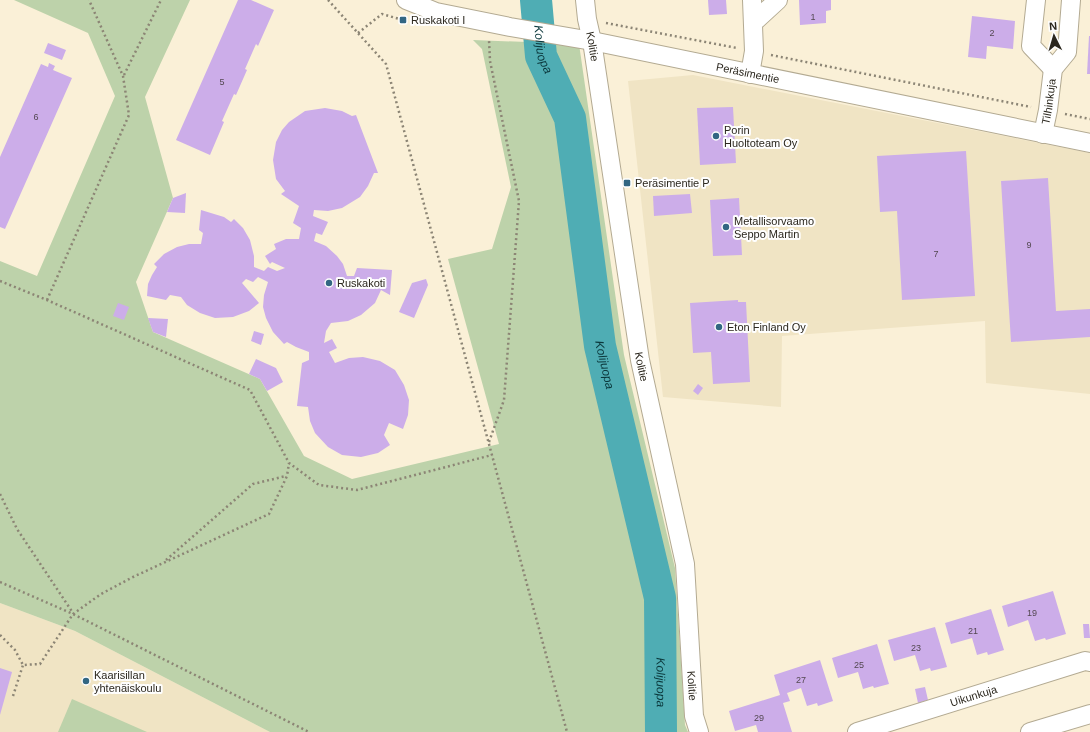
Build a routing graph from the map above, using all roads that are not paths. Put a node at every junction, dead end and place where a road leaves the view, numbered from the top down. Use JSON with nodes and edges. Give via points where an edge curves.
{"nodes":[{"id":1,"x":406,"y":0,"type":"edge"},
{"id":2,"x":585,"y":0,"type":"edge"},
{"id":3,"x":752,"y":0,"type":"edge"},
{"id":4,"x":778,"y":0,"type":"edge"},
{"id":5,"x":1036,"y":0,"type":"edge"},
{"id":6,"x":1071,"y":0,"type":"edge"},
{"id":7,"x":754,"y":22,"type":"junction"},
{"id":8,"x":592,"y":41,"type":"junction"},
{"id":9,"x":1053,"y":68,"type":"junction"},
{"id":10,"x":750,"y":74,"type":"junction"},
{"id":11,"x":1043,"y":134,"type":"junction"},
{"id":12,"x":1090,"y":143,"type":"edge"},
{"id":13,"x":1090,"y":662,"type":"edge"},
{"id":14,"x":1090,"y":714,"type":"edge"},
{"id":15,"x":699,"y":732,"type":"edge"},
{"id":16,"x":857,"y":732,"type":"edge"},
{"id":17,"x":1030,"y":732,"type":"edge"}],
"edges":[{"from":1,"to":8,"type":"street","name":"Peräsimentie","via":[[436,12]]},
{"from":2,"to":8,"type":"street","name":"Kolitie","via":[[586,19]]},
{"from":3,"to":7,"type":"street"},
{"from":4,"to":7,"type":"street"},
{"from":5,"to":9,"type":"street","name":"Tilhinkuja","via":[[1031,46]]},
{"from":6,"to":9,"type":"street","name":"Tilhinkuja","via":[[1068,52]]},
{"from":7,"to":10,"type":"street","via":[[754,51]]},
{"from":8,"to":10,"type":"street","name":"Peräsimentie"},
{"from":8,"to":15,"type":"street","name":"Kolitie","via":[[640,360],[686,564],[694,716]]},
{"from":9,"to":11,"type":"street","name":"Tilhinkuja"},
{"from":10,"to":11,"type":"street","name":"Peräsimentie"},
{"from":11,"to":12,"type":"street","name":"Peräsimentie"},
{"from":13,"to":16,"type":"street","name":"Uikunkuja","via":[[1085,661]]},
{"from":14,"to":17,"type":"street"}]}
